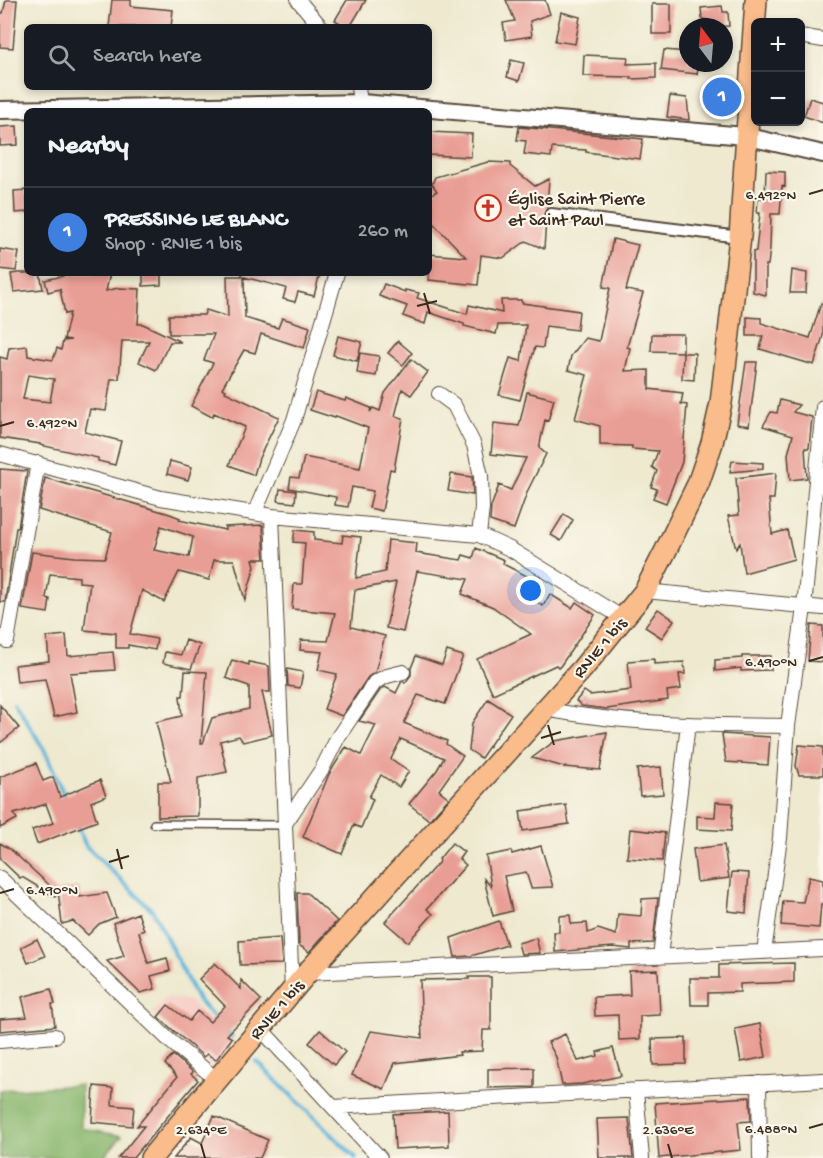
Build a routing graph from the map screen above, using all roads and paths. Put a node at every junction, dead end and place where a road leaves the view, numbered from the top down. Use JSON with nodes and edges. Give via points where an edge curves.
{"nodes":[{"id":1,"x":298,"y":0,"type":"edge"},
{"id":2,"x":756,"y":0,"type":"edge"},
{"id":3,"x":755,"y":18,"type":"edge"},
{"id":4,"x":318,"y":24,"type":"edge"},
{"id":5,"x":805,"y":37,"type":"edge"},
{"id":6,"x":823,"y":40,"type":"edge"},
{"id":7,"x":751,"y":72,"type":"edge"},
{"id":8,"x":360,"y":100,"type":"edge"},
{"id":9,"x":72,"y":108,"type":"edge"},
{"id":10,"x":24,"y":109,"type":"edge"},
{"id":11,"x":0,"y":110,"type":"edge"},
{"id":12,"x":746,"y":136,"type":"junction"},
{"id":13,"x":823,"y":154,"type":"edge"},
{"id":14,"x":551,"y":214,"type":"dead end"},
{"id":15,"x":740,"y":237,"type":"junction"},
{"id":16,"x":336,"y":276,"type":"edge"},
{"id":17,"x":439,"y":394,"type":"dead end"},
{"id":18,"x":823,"y":407,"type":"edge"},
{"id":19,"x":0,"y":454,"type":"edge"},
{"id":20,"x":38,"y":463,"type":"junction"},
{"id":21,"x":255,"y":512,"type":"junction"},
{"id":22,"x":272,"y":516,"type":"junction"},
{"id":23,"x":479,"y":535,"type":"junction"},
{"id":24,"x":645,"y":591,"type":"junction"},
{"id":25,"x":804,"y":607,"type":"junction"},
{"id":26,"x":823,"y":608,"type":"edge"},
{"id":27,"x":623,"y":618,"type":"junction"},
{"id":28,"x":7,"y":641,"type":"dead end"},
{"id":29,"x":403,"y":672,"type":"dead end"},
{"id":30,"x":545,"y":709,"type":"junction"},
{"id":31,"x":688,"y":724,"type":"junction"},
{"id":32,"x":788,"y":726,"type":"junction"},
{"id":33,"x":154,"y":824,"type":"dead end"},
{"id":34,"x":284,"y":825,"type":"junction"},
{"id":35,"x":0,"y":878,"type":"edge"},
{"id":36,"x":823,"y":949,"type":"edge"},
{"id":37,"x":765,"y":952,"type":"junction"},
{"id":38,"x":660,"y":957,"type":"junction"},
{"id":39,"x":307,"y":973,"type":"junction"},
{"id":40,"x":292,"y":991,"type":"junction"},
{"id":41,"x":260,"y":1029,"type":"junction"},
{"id":42,"x":55,"y":1036,"type":"dead end"},
{"id":43,"x":0,"y":1041,"type":"edge"},
{"id":44,"x":216,"y":1079,"type":"junction"},
{"id":45,"x":823,"y":1080,"type":"edge"},
{"id":46,"x":759,"y":1083,"type":"junction"},
{"id":47,"x":636,"y":1090,"type":"junction"},
{"id":48,"x":333,"y":1107,"type":"junction"},
{"id":49,"x":151,"y":1158,"type":"edge"},
{"id":50,"x":380,"y":1158,"type":"edge"},
{"id":51,"x":642,"y":1158,"type":"edge"},
{"id":52,"x":760,"y":1158,"type":"edge"}],
"edges":[{"from":1,"to":4,"type":"street"},
{"from":2,"to":3,"type":"main road","name":"RNIE 1 bis"},
{"from":5,"to":6,"type":"street"},
{"from":7,"to":12,"type":"main road","name":"RNIE 1 bis"},
{"from":8,"to":9,"type":"street"},
{"from":8,"to":12,"type":"street"},
{"from":10,"to":11,"type":"street"},
{"from":12,"to":13,"type":"street"},
{"from":12,"to":15,"type":"main road","name":"RNIE 1 bis"},
{"from":14,"to":15,"type":"street"},
{"from":15,"to":24,"type":"main road","name":"RNIE 1 bis","via":[[721,403],[712,443],[698,484]]},
{"from":16,"to":21,"type":"street","via":[[294,420]]},
{"from":17,"to":23,"type":"street","via":[[454,405],[474,445],[481,476]]},
{"from":18,"to":25,"type":"street"},
{"from":19,"to":20,"type":"street"},
{"from":20,"to":21,"type":"street","via":[[161,498]]},
{"from":20,"to":28,"type":"street"},
{"from":21,"to":22,"type":"street"},
{"from":22,"to":23,"type":"street"},
{"from":22,"to":34,"type":"street"},
{"from":23,"to":27,"type":"street","via":[[510,549]]},
{"from":24,"to":25,"type":"street"},
{"from":24,"to":27,"type":"main road","name":"RNIE 1 bis"},
{"from":25,"to":26,"type":"street"},
{"from":25,"to":32,"type":"street"},
{"from":27,"to":30,"type":"main road","name":"RNIE 1 bis"},
{"from":29,"to":34,"type":"street","via":[[375,682]]},
{"from":30,"to":31,"type":"street","via":[[579,716]]},
{"from":30,"to":39,"type":"main road","name":"RNIE 1 bis"},
{"from":31,"to":32,"type":"street"},
{"from":31,"to":38,"type":"street"},
{"from":32,"to":37,"type":"street","via":[[780,838]]},
{"from":33,"to":34,"type":"lane"},
{"from":34,"to":40,"type":"street"},
{"from":35,"to":44,"type":"street","via":[[170,1041]]},
{"from":36,"to":37,"type":"street"},
{"from":37,"to":38,"type":"street"},
{"from":38,"to":39,"type":"street"},
{"from":39,"to":40,"type":"main road","name":"RNIE 1 bis"},
{"from":40,"to":41,"type":"main road","name":"RNIE 1 bis"},
{"from":41,"to":44,"type":"main road","name":"RNIE 1 bis"},
{"from":41,"to":48,"type":"street"},
{"from":42,"to":43,"type":"street"},
{"from":44,"to":49,"type":"main road","name":"RNIE 1 bis"},
{"from":45,"to":46,"type":"street"},
{"from":46,"to":47,"type":"street"},
{"from":46,"to":52,"type":"street"},
{"from":47,"to":48,"type":"street"},
{"from":47,"to":51,"type":"street"},
{"from":48,"to":50,"type":"street"}]}
